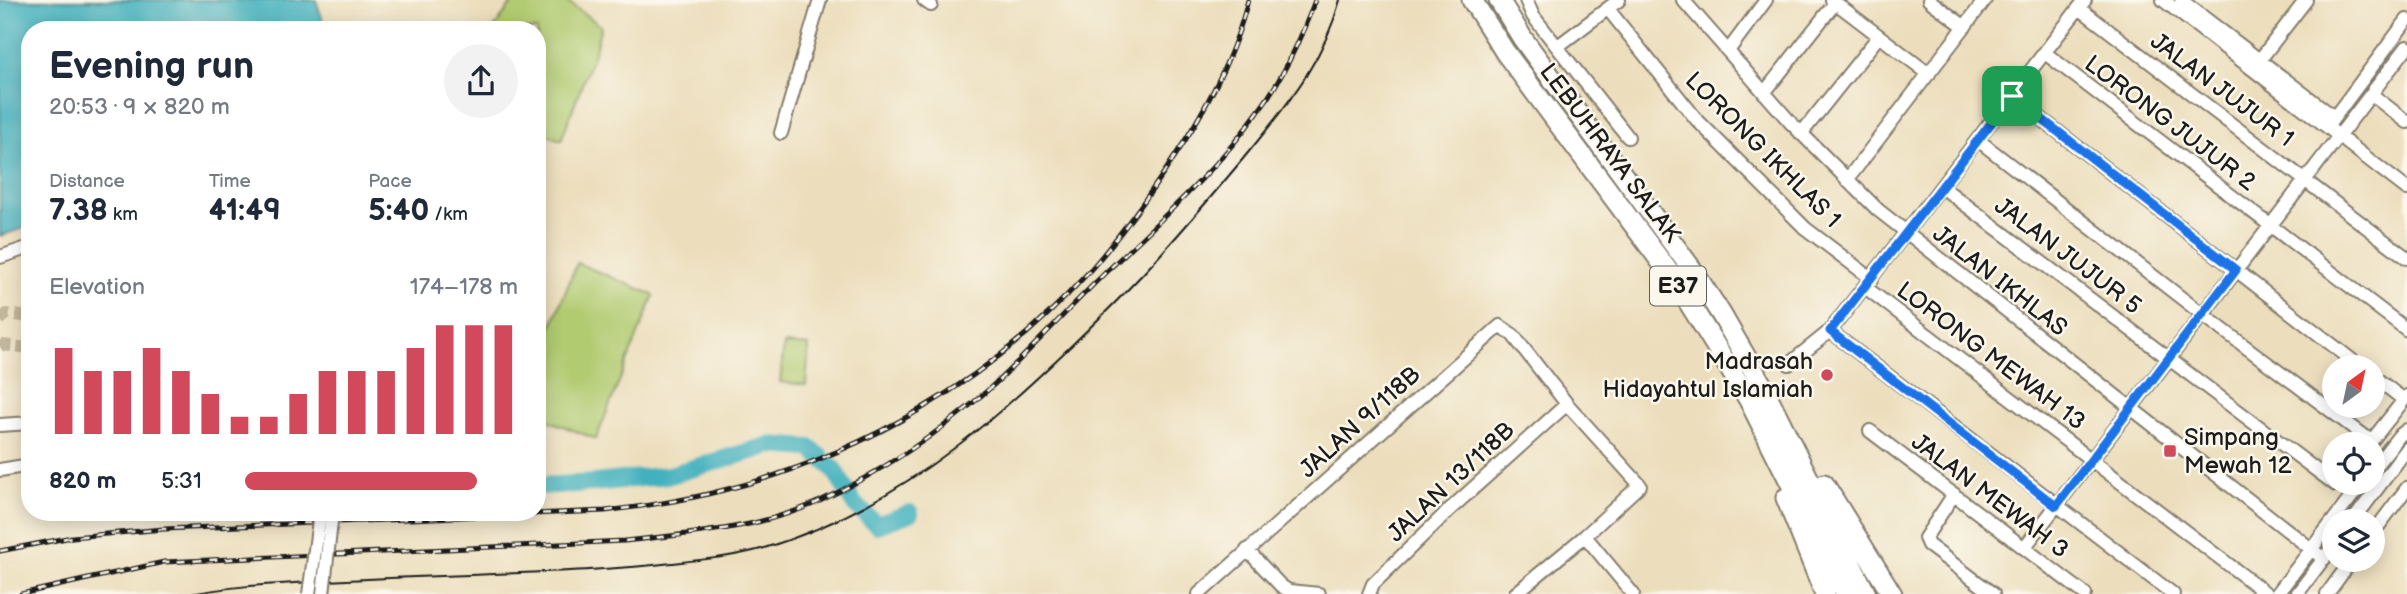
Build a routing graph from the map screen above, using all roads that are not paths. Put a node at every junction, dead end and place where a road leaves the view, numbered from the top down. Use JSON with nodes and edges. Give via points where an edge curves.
{"nodes":[{"id":1,"x":820,"y":0,"type":"edge"},
{"id":2,"x":1472,"y":0,"type":"edge"},
{"id":3,"x":1499,"y":0,"type":"edge"},
{"id":4,"x":1526,"y":0,"type":"edge"},
{"id":5,"x":1619,"y":0,"type":"edge"},
{"id":6,"x":1683,"y":0,"type":"edge"},
{"id":7,"x":1766,"y":0,"type":"edge"},
{"id":8,"x":1929,"y":0,"type":"edge"},
{"id":9,"x":1986,"y":0,"type":"edge"},
{"id":10,"x":2306,"y":0,"type":"edge"},
{"id":11,"x":1833,"y":1,"type":"edge"},
{"id":12,"x":2173,"y":2,"type":"edge"},
{"id":13,"x":2082,"y":4,"type":"edge"},
{"id":14,"x":1608,"y":9,"type":"junction"},
{"id":15,"x":2407,"y":20,"type":"edge"},
{"id":16,"x":1965,"y":27,"type":"junction"},
{"id":17,"x":1879,"y":37,"type":"junction"},
{"id":18,"x":1558,"y":46,"type":"junction"},
{"id":19,"x":2406,"y":48,"type":"edge"},
{"id":20,"x":1728,"y":51,"type":"junction"},
{"id":21,"x":2045,"y":53,"type":"junction"},
{"id":22,"x":2256,"y":64,"type":"junction"},
{"id":23,"x":1928,"y":74,"type":"junction"},
{"id":24,"x":1764,"y":93,"type":"junction"},
{"id":25,"x":2371,"y":94,"type":"junction"},
{"id":26,"x":2012,"y":96,"type":"junction"},
{"id":27,"x":2331,"y":122,"type":"junction"},
{"id":28,"x":2407,"y":122,"type":"edge"},
{"id":29,"x":781,"y":133,"type":"dead end"},
{"id":30,"x":1801,"y":134,"type":"junction"},
{"id":31,"x":1628,"y":137,"type":"dead end"},
{"id":32,"x":2342,"y":139,"type":"junction"},
{"id":33,"x":1978,"y":140,"type":"junction"},
{"id":34,"x":1847,"y":180,"type":"junction"},
{"id":35,"x":2305,"y":180,"type":"junction"},
{"id":36,"x":1942,"y":187,"type":"junction"},
{"id":37,"x":2407,"y":189,"type":"edge"},
{"id":38,"x":2270,"y":226,"type":"junction"},
{"id":39,"x":1906,"y":234,"type":"junction"},
{"id":40,"x":21,"y":250,"type":"edge"},
{"id":41,"x":0,"y":257,"type":"edge"},
{"id":42,"x":2407,"y":258,"type":"edge"},
{"id":43,"x":2236,"y":270,"type":"junction"},
{"id":44,"x":1868,"y":283,"type":"junction"},
{"id":45,"x":2202,"y":314,"type":"junction"},
{"id":46,"x":2407,"y":330,"type":"edge"},
{"id":47,"x":1830,"y":331,"type":"junction"},
{"id":48,"x":2345,"y":355,"type":"edge"},
{"id":49,"x":2168,"y":358,"type":"junction"},
{"id":50,"x":1789,"y":364,"type":"dead end"},
{"id":51,"x":2385,"y":384,"type":"edge"},
{"id":52,"x":1762,"y":385,"type":"junction"},
{"id":53,"x":2405,"y":398,"type":"edge"},
{"id":54,"x":1749,"y":400,"type":"junction"},
{"id":55,"x":1567,"y":404,"type":"junction"},
{"id":56,"x":2130,"y":409,"type":"junction"},
{"id":57,"x":21,"y":424,"type":"edge"},
{"id":58,"x":0,"y":425,"type":"edge"},
{"id":59,"x":2407,"y":430,"type":"edge"},
{"id":60,"x":1870,"y":431,"type":"dead end"},
{"id":61,"x":2356,"y":432,"type":"edge"},
{"id":62,"x":2379,"y":432,"type":"edge"},
{"id":63,"x":2407,"y":449,"type":"edge"},
{"id":64,"x":2385,"y":454,"type":"edge"},
{"id":65,"x":2091,"y":459,"type":"junction"},
{"id":66,"x":21,"y":466,"type":"edge"},
{"id":67,"x":0,"y":470,"type":"edge"},
{"id":68,"x":2322,"y":473,"type":"edge"},
{"id":69,"x":2407,"y":488,"type":"edge"},
{"id":70,"x":1954,"y":494,"type":"junction"},
{"id":71,"x":2353,"y":495,"type":"edge"},
{"id":72,"x":2056,"y":506,"type":"junction"},
{"id":73,"x":2362,"y":509,"type":"edge"},
{"id":74,"x":2385,"y":517,"type":"edge"},
{"id":75,"x":319,"y":521,"type":"edge"},
{"id":76,"x":331,"y":521,"type":"edge"},
{"id":77,"x":1585,"y":536,"type":"junction"},
{"id":78,"x":2024,"y":548,"type":"junction"},
{"id":79,"x":1247,"y":550,"type":"junction"},
{"id":80,"x":2311,"y":550,"type":"junction"},
{"id":81,"x":2322,"y":558,"type":"edge"},
{"id":82,"x":2322,"y":560,"type":"edge"},
{"id":83,"x":2343,"y":572,"type":"edge"},
{"id":84,"x":2261,"y":592,"type":"edge"},
{"id":85,"x":309,"y":594,"type":"edge"},
{"id":86,"x":323,"y":594,"type":"edge"},
{"id":87,"x":1199,"y":594,"type":"edge"},
{"id":88,"x":1319,"y":594,"type":"edge"},
{"id":89,"x":1369,"y":594,"type":"edge"},
{"id":90,"x":1515,"y":594,"type":"edge"},
{"id":91,"x":1633,"y":594,"type":"edge"},
{"id":92,"x":1825,"y":594,"type":"edge"},
{"id":93,"x":1846,"y":594,"type":"edge"},
{"id":94,"x":1866,"y":594,"type":"edge"},
{"id":95,"x":1892,"y":594,"type":"edge"},
{"id":96,"x":1993,"y":594,"type":"edge"},
{"id":97,"x":2085,"y":594,"type":"edge"},
{"id":98,"x":2173,"y":594,"type":"edge"},
{"id":99,"x":2277,"y":594,"type":"edge"},
{"id":100,"x":2297,"y":594,"type":"edge"},
{"id":101,"x":2327,"y":594,"type":"edge"}],
"edges":[{"from":1,"to":29,"type":"street"},
{"from":2,"to":54,"type":"highway","name":"LEBUHRAYA SALAK","number":"E37","via":[[1505,52],[1674,279]]},
{"from":3,"to":52,"type":"highway","name":"LEBUHRAYA SALAK","number":"E37","via":[[1691,268]]},
{"from":4,"to":18,"type":"street"},
{"from":5,"to":14,"type":"street"},
{"from":6,"to":20,"type":"street","name":"JALAN IKHLAS"},
{"from":7,"to":20,"type":"street"},
{"from":8,"to":16,"type":"street"},
{"from":9,"to":16,"type":"street"},
{"from":10,"to":22,"type":"street"},
{"from":11,"to":17,"type":"street"},
{"from":11,"to":24,"type":"street"},
{"from":12,"to":22,"type":"street"},
{"from":13,"to":21,"type":"street"},
{"from":13,"to":35,"type":"street","name":"JALAN JUJUR 1"},
{"from":14,"to":18,"type":"street"},
{"from":14,"to":44,"type":"street","name":"LORONG IKHLAS 1","via":[[1697,120],[1805,228]]},
{"from":15,"to":27,"type":"street"},
{"from":16,"to":23,"type":"street"},
{"from":17,"to":23,"type":"street"},
{"from":17,"to":30,"type":"street"},
{"from":18,"to":31,"type":"street"},
{"from":19,"to":25,"type":"street","name":"JALAN JUJUR 1"},
{"from":20,"to":24,"type":"street","name":"JALAN IKHLAS"},
{"from":21,"to":26,"type":"street"},
{"from":21,"to":38,"type":"street","name":"LORONG JUJUR 2"},
{"from":22,"to":27,"type":"street"},
{"from":23,"to":34,"type":"street"},
{"from":24,"to":30,"type":"street","name":"JALAN IKHLAS"},
{"from":25,"to":28,"type":"street"},
{"from":25,"to":32,"type":"street","name":"JALAN JUJUR 1"},
{"from":26,"to":33,"type":"street"},
{"from":26,"to":43,"type":"street"},
{"from":27,"to":32,"type":"street"},
{"from":30,"to":34,"type":"street","name":"JALAN IKHLAS"},
{"from":32,"to":35,"type":"street","name":"JALAN JUJUR 1"},
{"from":32,"to":37,"type":"street"},
{"from":33,"to":36,"type":"street"},
{"from":33,"to":45,"type":"street"},
{"from":34,"to":39,"type":"street","name":"JALAN IKHLAS"},
{"from":35,"to":38,"type":"street","name":"JALAN JUJUR 1"},
{"from":35,"to":42,"type":"street"},
{"from":36,"to":39,"type":"street"},
{"from":36,"to":49,"type":"street","name":"JALAN JUJUR 5"},
{"from":38,"to":43,"type":"street","name":"JALAN JUJUR 1"},
{"from":38,"to":46,"type":"street","name":"LORONG JUJUR 2"},
{"from":39,"to":44,"type":"street"},
{"from":39,"to":56,"type":"street","name":"JALAN IKHLAS"},
{"from":40,"to":41,"type":"street"},
{"from":43,"to":45,"type":"street","name":"JALAN JUJUR 1"},
{"from":43,"to":48,"type":"street"},
{"from":44,"to":47,"type":"street"},
{"from":44,"to":65,"type":"street","name":"LORONG MEWAH 13"},
{"from":45,"to":49,"type":"street","name":"JALAN JUJUR 1"},
{"from":45,"to":61,"type":"street"},
{"from":47,"to":50,"type":"street"},
{"from":47,"to":72,"type":"street"},
{"from":49,"to":56,"type":"street","name":"JALAN JUJUR 1"},
{"from":49,"to":68,"type":"street","name":"JALAN JUJUR 5"},
{"from":51,"to":53,"type":"street"},
{"from":52,"to":94,"type":"highway","name":"LEBUHRAYA SALAK","number":"E37"},
{"from":52,"to":95,"type":"highway"},
{"from":53,"to":62,"type":"street"},
{"from":54,"to":92,"type":"highway"},
{"from":54,"to":93,"type":"highway","name":"LEBUHRAYA SALAK","number":"E37"},
{"from":55,"to":77,"type":"street","via":[[1640,485]]},
{"from":55,"to":79,"type":"street","name":"JALAN 9/118B","via":[[1513,335],[1500,326]]},
{"from":55,"to":89,"type":"street","name":"JALAN 13/118B","via":[[1448,511],[1373,584]]},
{"from":56,"to":65,"type":"street","name":"JALAN JUJUR 1"},
{"from":56,"to":80,"type":"street","name":"JALAN IKHLAS"},
{"from":57,"to":58,"type":"street"},
{"from":59,"to":64,"type":"street"},
{"from":60,"to":70,"type":"street","name":"JALAN MEWAH 3"},
{"from":63,"to":73,"type":"street"},
{"from":65,"to":72,"type":"street","name":"JALAN JUJUR 1"},
{"from":65,"to":84,"type":"street","name":"LORONG MEWAH 13"},
{"from":66,"to":67,"type":"street"},
{"from":69,"to":74,"type":"street"},
{"from":70,"to":78,"type":"street","name":"JALAN MEWAH 3"},
{"from":70,"to":96,"type":"street","via":[[1925,538]]},
{"from":71,"to":80,"type":"street"},
{"from":72,"to":78,"type":"street","name":"JALAN JUJUR 1"},
{"from":72,"to":98,"type":"street"},
{"from":75,"to":85,"type":"street","bridge":true},
{"from":76,"to":86,"type":"street","bridge":true},
{"from":77,"to":90,"type":"street"},
{"from":77,"to":91,"type":"street"},
{"from":78,"to":97,"type":"street","name":"JALAN MEWAH 3"},
{"from":79,"to":87,"type":"street","name":"JALAN 9/118B"},
{"from":79,"to":88,"type":"street","via":[[1289,592]]},
{"from":80,"to":81,"type":"street","name":"JALAN IKHLAS"},
{"from":80,"to":99,"type":"street"},
{"from":82,"to":100,"type":"street"},
{"from":83,"to":101,"type":"street"}]}
